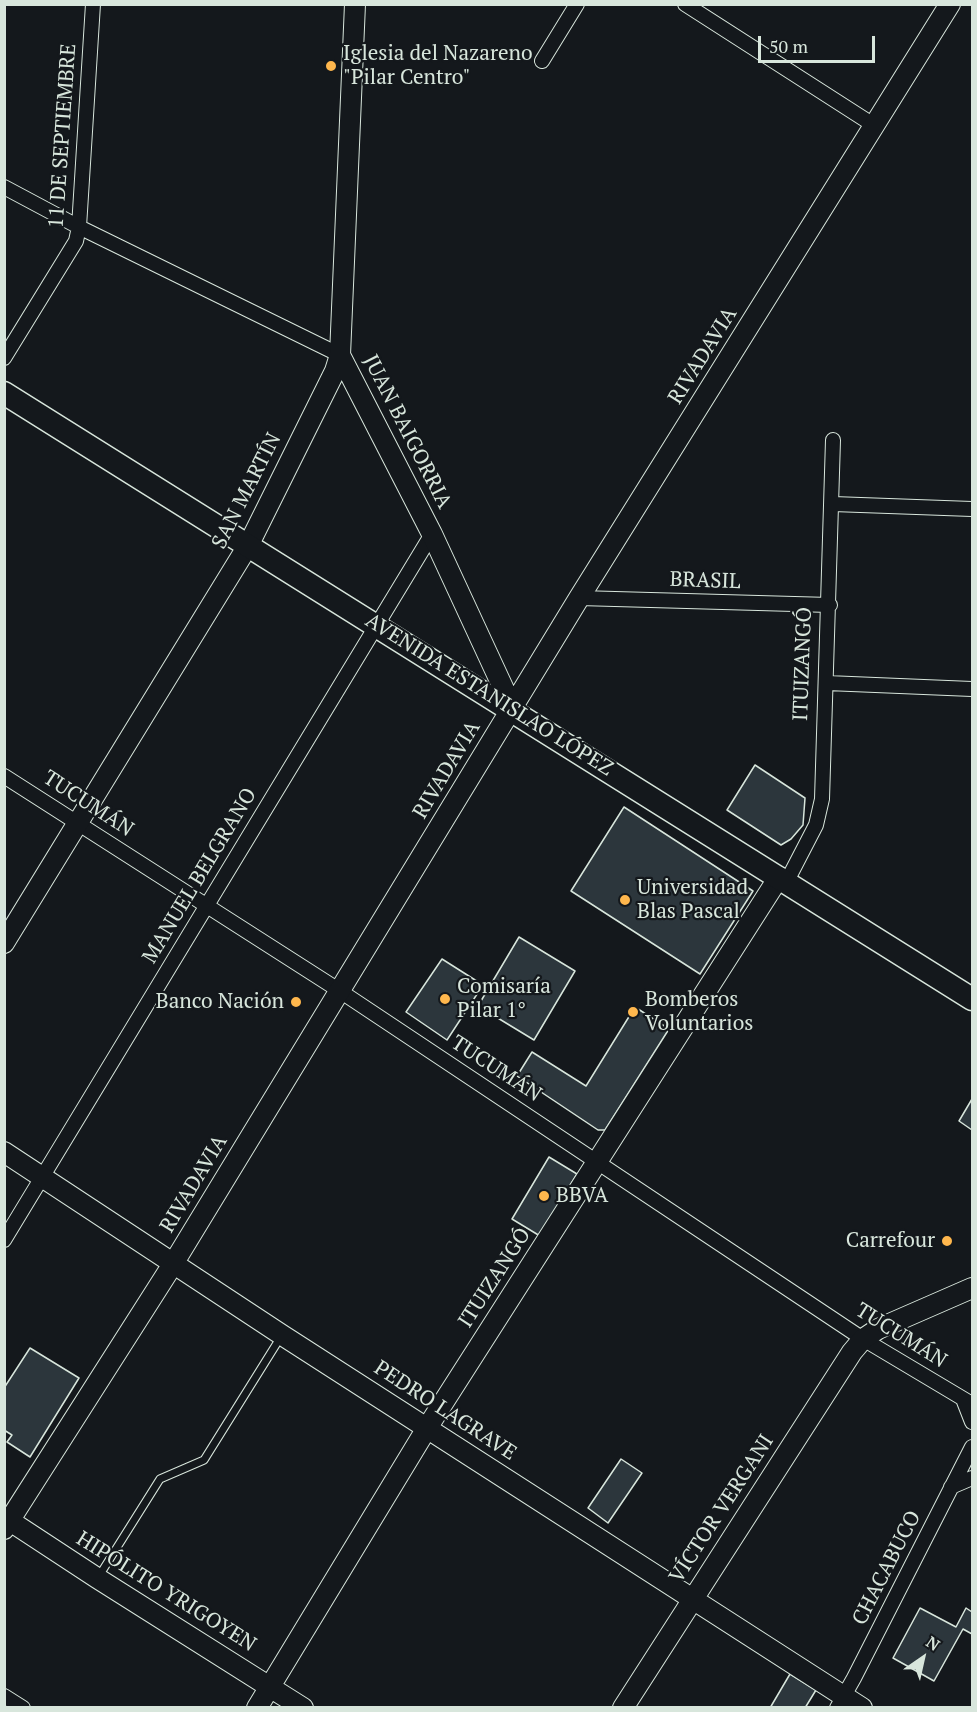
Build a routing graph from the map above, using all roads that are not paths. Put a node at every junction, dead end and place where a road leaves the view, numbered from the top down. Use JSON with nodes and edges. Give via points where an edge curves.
{"nodes":[{"id":1,"x":93,"y":4,"type":"edge"},
{"id":2,"x":355,"y":4,"type":"edge"},
{"id":3,"x":577,"y":4,"type":"edge"},
{"id":4,"x":686,"y":4,"type":"edge"},
{"id":5,"x":950,"y":4,"type":"edge"},
{"id":6,"x":542,"y":61,"type":"dead end"},
{"id":7,"x":875,"y":126,"type":"junction"},
{"id":8,"x":4,"y":187,"type":"edge"},
{"id":9,"x":79,"y":227,"type":"junction"},
{"id":10,"x":340,"y":355,"type":"junction"},
{"id":11,"x":4,"y":358,"type":"edge"},
{"id":12,"x":4,"y":393,"type":"edge"},
{"id":13,"x":833,"y":440,"type":"dead end"},
{"id":14,"x":833,"y":504,"type":"junction"},
{"id":15,"x":972,"y":508,"type":"edge"},
{"id":16,"x":432,"y":534,"type":"junction"},
{"id":17,"x":249,"y":544,"type":"junction"},
{"id":18,"x":579,"y":598,"type":"junction"},
{"id":19,"x":830,"y":605,"type":"junction"},
{"id":20,"x":376,"y":626,"type":"junction"},
{"id":21,"x":827,"y":683,"type":"junction"},
{"id":22,"x":972,"y":689,"type":"edge"},
{"id":23,"x":513,"y":709,"type":"junction"},
{"id":24,"x":4,"y":776,"type":"edge"},
{"id":25,"x":78,"y":822,"type":"junction"},
{"id":26,"x":783,"y":879,"type":"junction"},
{"id":27,"x":207,"y":905,"type":"junction"},
{"id":28,"x":4,"y":943,"type":"edge"},
{"id":29,"x":340,"y":992,"type":"junction"},
{"id":30,"x":972,"y":999,"type":"edge"},
{"id":31,"x":4,"y":1152,"type":"edge"},
{"id":32,"x":599,"y":1162,"type":"junction"},
{"id":33,"x":43,"y":1177,"type":"junction"},
{"id":34,"x":4,"y":1240,"type":"edge"},
{"id":35,"x":173,"y":1264,"type":"junction"},
{"id":36,"x":972,"y":1288,"type":"edge"},
{"id":37,"x":282,"y":1335,"type":"junction"},
{"id":38,"x":863,"y":1339,"type":"junction"},
{"id":39,"x":968,"y":1401,"type":"edge"},
{"id":40,"x":972,"y":1422,"type":"edge"},
{"id":41,"x":427,"y":1428,"type":"junction"},
{"id":42,"x":972,"y":1447,"type":"edge"},
{"id":43,"x":972,"y":1478,"type":"edge"},
{"id":44,"x":951,"y":1487,"type":"junction"},
{"id":45,"x":6,"y":1522,"type":"edge"},
{"id":46,"x":97,"y":1578,"type":"junction"},
{"id":47,"x":693,"y":1598,"type":"junction"},
{"id":48,"x":270,"y":1686,"type":"junction"},
{"id":49,"x":4,"y":1696,"type":"edge"},
{"id":50,"x":840,"y":1702,"type":"edge"},
{"id":51,"x":23,"y":1707,"type":"edge"},
{"id":52,"x":257,"y":1707,"type":"edge"},
{"id":53,"x":303,"y":1707,"type":"edge"},
{"id":54,"x":623,"y":1707,"type":"edge"},
{"id":55,"x":862,"y":1707,"type":"edge"}],
"edges":[{"from":1,"to":9,"type":"street","name":"11 DE SEPTIEMBRE"},
{"from":2,"to":10,"type":"street","name":"SAN MARTÍN"},
{"from":3,"to":6,"type":"street"},
{"from":4,"to":7,"type":"street"},
{"from":5,"to":7,"type":"street","name":"RIVADAVIA"},
{"from":7,"to":18,"type":"street","name":"RIVADAVIA"},
{"from":8,"to":9,"type":"street","name":"JUAN BAIGORRIA"},
{"from":9,"to":10,"type":"street","name":"JUAN BAIGORRIA"},
{"from":9,"to":11,"type":"street","name":"11 DE SEPTIEMBRE","via":[[71,251]]},
{"from":10,"to":16,"type":"street","name":"JUAN BAIGORRIA"},
{"from":10,"to":17,"type":"street","name":"SAN MARTÍN"},
{"from":12,"to":17,"type":"main road","name":"AVENIDA ESTANISLAO LÓPEZ"},
{"from":13,"to":14,"type":"street","name":"ITUIZANGÓ"},
{"from":14,"to":15,"type":"street"},
{"from":14,"to":19,"type":"street","name":"ITUIZANGÓ"},
{"from":16,"to":20,"type":"street","name":"MANUEL BELGRANO"},
{"from":16,"to":23,"type":"street","name":"JUAN BAIGORRIA"},
{"from":17,"to":20,"type":"main road","name":"AVENIDA ESTANISLAO LÓPEZ"},
{"from":17,"to":25,"type":"street","name":"SAN MARTÍN"},
{"from":18,"to":19,"type":"street","name":"BRASIL"},
{"from":18,"to":23,"type":"street","name":"RIVADAVIA"},
{"from":19,"to":21,"type":"street","name":"ITUIZANGÓ"},
{"from":20,"to":23,"type":"main road","name":"AVENIDA ESTANISLAO LÓPEZ"},
{"from":20,"to":27,"type":"street","name":"MANUEL BELGRANO"},
{"from":21,"to":22,"type":"street"},
{"from":21,"to":26,"type":"street","name":"ITUIZANGÓ","via":[[820,814]]},
{"from":23,"to":26,"type":"main road","name":"AVENIDA ESTANISLAO LÓPEZ"},
{"from":23,"to":29,"type":"street","name":"RIVADAVIA"},
{"from":24,"to":25,"type":"street","name":"TUCUMÁN"},
{"from":25,"to":27,"type":"street","name":"TUCUMÁN"},
{"from":25,"to":28,"type":"street","name":"SAN MARTÍN"},
{"from":26,"to":30,"type":"main road","name":"AVENIDA ESTANISLAO LÓPEZ"},
{"from":26,"to":32,"type":"street","name":"ITUIZANGÓ"},
{"from":27,"to":29,"type":"street","name":"TUCUMÁN"},
{"from":27,"to":33,"type":"street","name":"MANUEL BELGRANO"},
{"from":29,"to":32,"type":"street","name":"TUCUMÁN"},
{"from":29,"to":35,"type":"street","name":"RIVADAVIA"},
{"from":31,"to":33,"type":"street","name":"PEDRO LAGRAVE"},
{"from":32,"to":38,"type":"street","name":"TUCUMÁN"},
{"from":32,"to":41,"type":"street","name":"ITUIZANGÓ"},
{"from":33,"to":34,"type":"street","name":"MANUEL BELGRANO"},
{"from":33,"to":35,"type":"street","name":"PEDRO LAGRAVE"},
{"from":35,"to":37,"type":"street","name":"PEDRO LAGRAVE"},
{"from":35,"to":45,"type":"street","name":"RIVADAVIA"},
{"from":36,"to":38,"type":"street"},
{"from":37,"to":41,"type":"street","name":"PEDRO LAGRAVE"},
{"from":37,"to":46,"type":"lane","via":[[204,1460],[160,1479]]},
{"from":38,"to":39,"type":"street","name":"TUCUMÁN"},
{"from":38,"to":47,"type":"street","name":"VÍCTOR VERGANI"},
{"from":39,"to":40,"type":"street","name":"TUCUMÁN"},
{"from":41,"to":47,"type":"street","name":"PEDRO LAGRAVE"},
{"from":41,"to":48,"type":"street","name":"ITUIZANGÓ"},
{"from":42,"to":44,"type":"street","name":"CHACABUCO"},
{"from":43,"to":44,"type":"street"},
{"from":44,"to":50,"type":"street","name":"CHACABUCO"},
{"from":45,"to":46,"type":"street","name":"HIPÓLITO YRIGOYEN"},
{"from":46,"to":48,"type":"street","name":"HIPÓLITO YRIGOYEN"},
{"from":47,"to":50,"type":"street","name":"PEDRO LAGRAVE"},
{"from":47,"to":54,"type":"street","name":"VÍCTOR VERGANI"},
{"from":48,"to":52,"type":"street","name":"ITUIZANGÓ"},
{"from":48,"to":53,"type":"street","name":"HIPÓLITO YRIGOYEN"},
{"from":49,"to":51,"type":"street"},
{"from":50,"to":55,"type":"street","name":"PEDRO LAGRAVE"}]}
